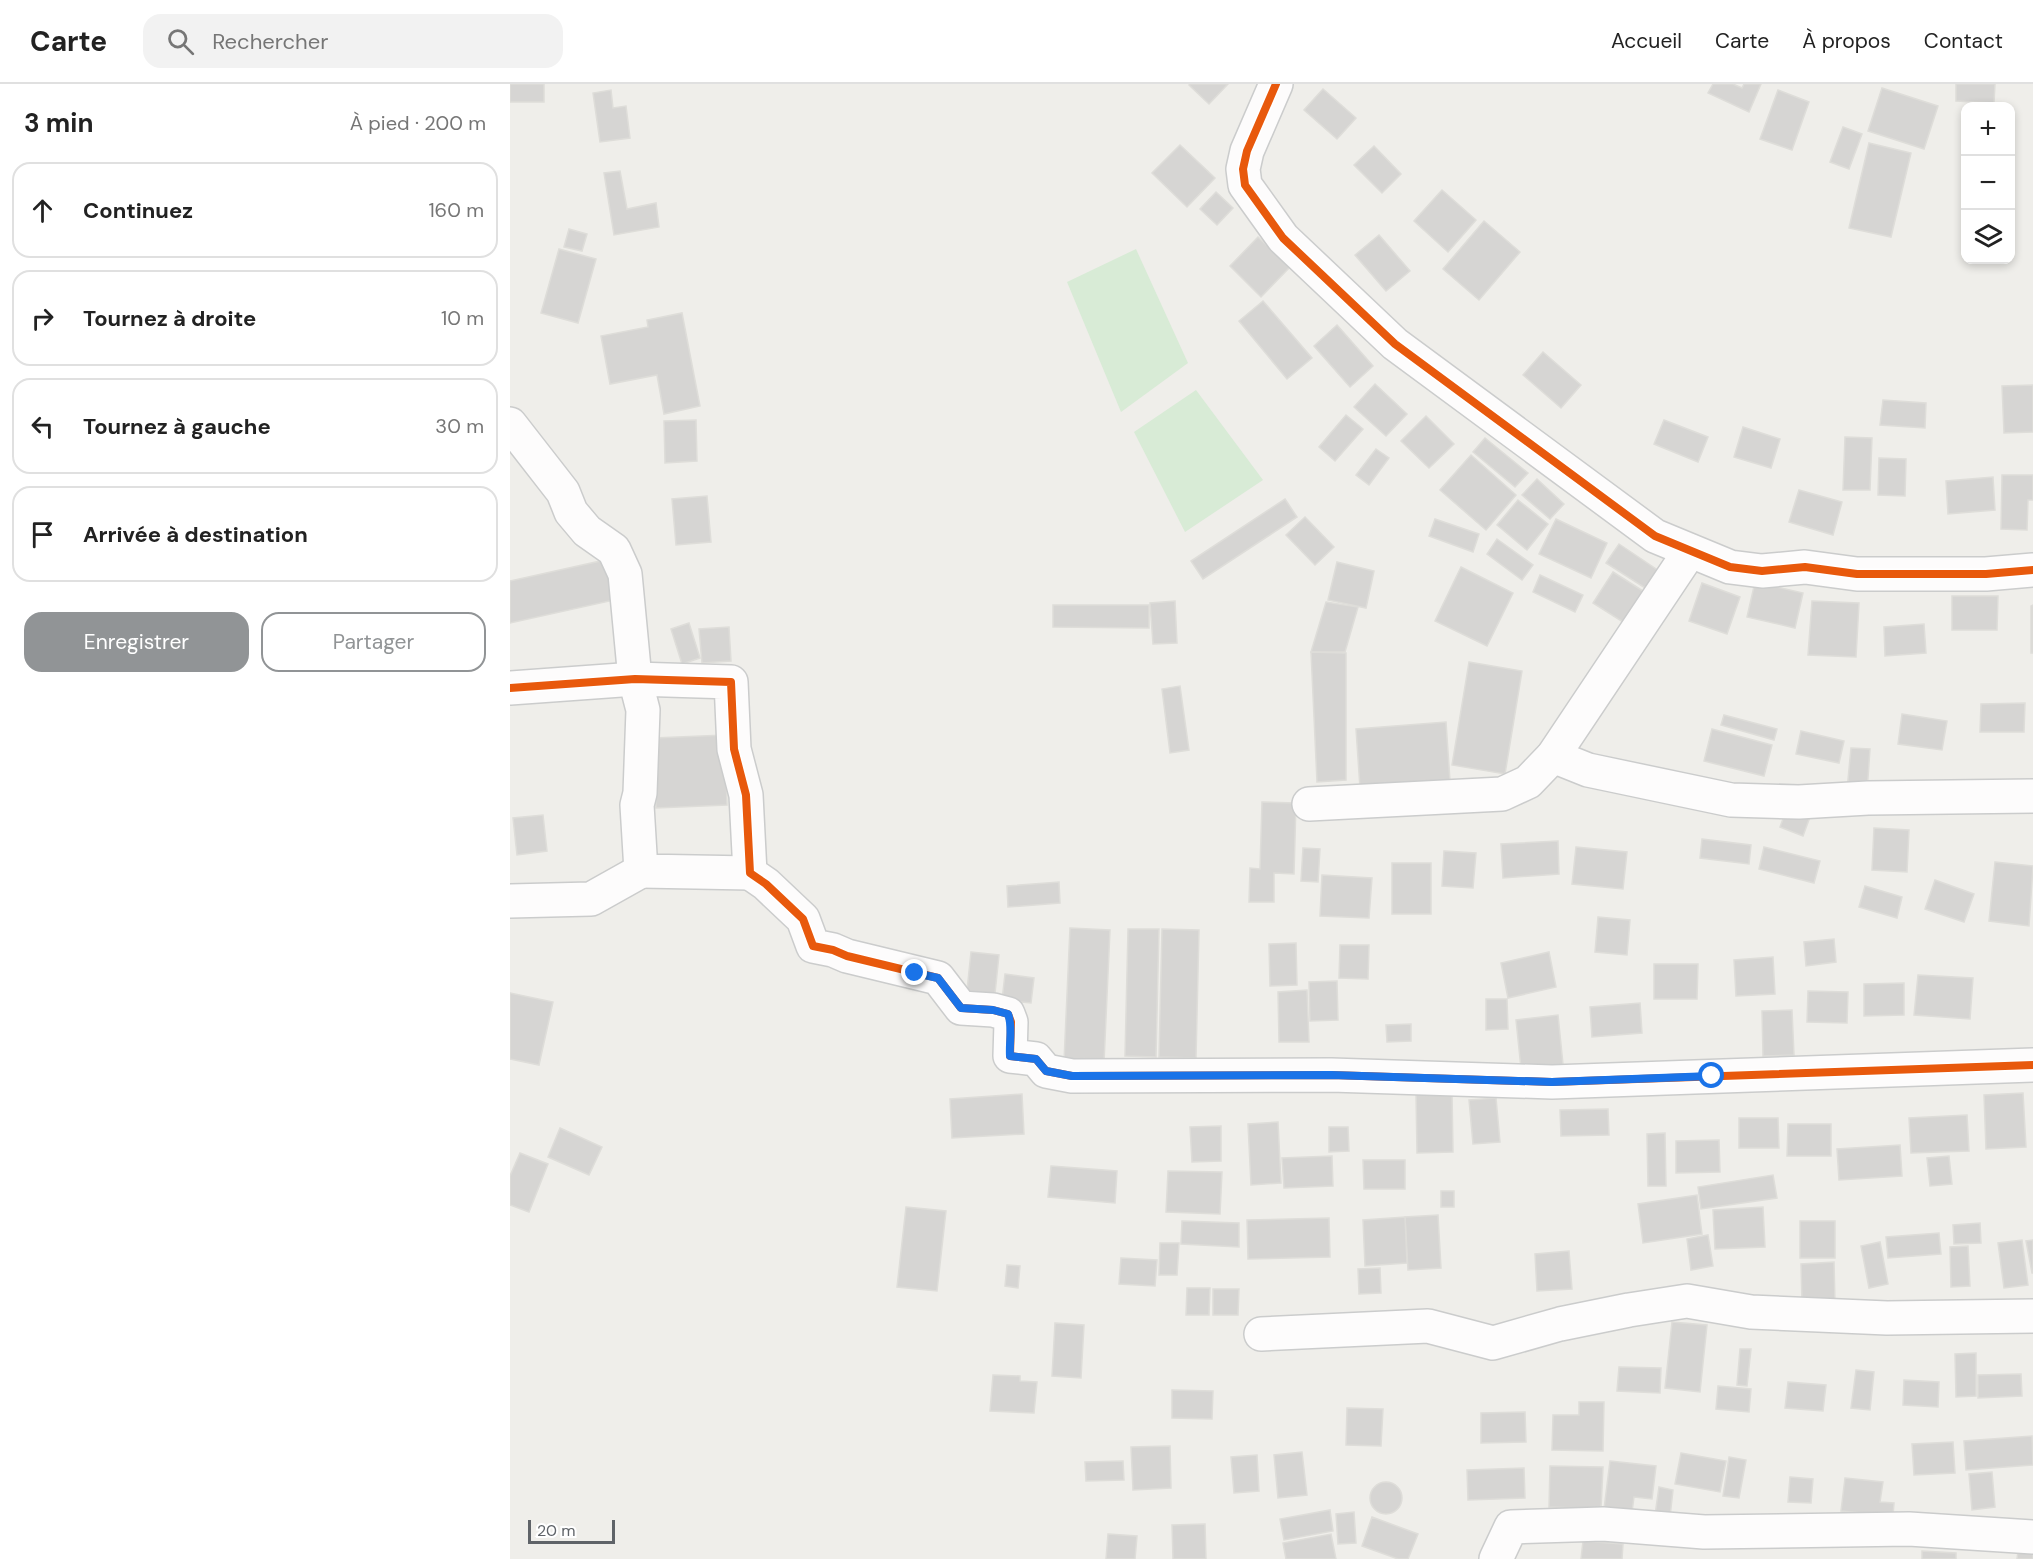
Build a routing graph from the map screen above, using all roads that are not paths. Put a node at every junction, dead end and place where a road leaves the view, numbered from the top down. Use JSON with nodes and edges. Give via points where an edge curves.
{"nodes":[{"id":1,"x":1276,"y":84,"type":"edge"},
{"id":2,"x":510,"y":424,"type":"edge"},
{"id":3,"x":1690,"y":551,"type":"junction"},
{"id":4,"x":2033,"y":570,"type":"edge"},
{"id":5,"x":635,"y":679,"type":"junction"},
{"id":6,"x":510,"y":688,"type":"edge"},
{"id":7,"x":1553,"y":756,"type":"junction"},
{"id":8,"x":2033,"y":796,"type":"edge"},
{"id":9,"x":1309,"y":804,"type":"dead end"},
{"id":10,"x":641,"y":871,"type":"junction"},
{"id":11,"x":750,"y":873,"type":"junction"},
{"id":12,"x":510,"y":901,"type":"edge"},
{"id":13,"x":2033,"y":1065,"type":"edge"},
{"id":14,"x":2033,"y":1316,"type":"edge"},
{"id":15,"x":1261,"y":1335,"type":"dead end"},
{"id":16,"x":2033,"y":1537,"type":"edge"},
{"id":17,"x":1497,"y":1559,"type":"edge"}],
"edges":[{"from":1,"to":3,"type":"street","via":[[1247,151],[1244,169],[1245,185],[1283,238],[1395,344],[1655,536]]},
{"from":2,"to":5,"type":"street","via":[[563,492],[571,512],[587,531],[614,550],[625,574]]},
{"from":3,"to":4,"type":"street","via":[[1730,567],[1762,571],[1805,567],[1857,574]]},
{"from":3,"to":7,"type":"street"},
{"from":5,"to":6,"type":"street"},
{"from":5,"to":10,"type":"street","via":[[643,710],[638,805]]},
{"from":5,"to":11,"type":"street","via":[[731,682],[734,748],[746,795]]},
{"from":7,"to":8,"type":"street","via":[[1588,770],[1731,800]]},
{"from":7,"to":9,"type":"street","via":[[1528,782],[1502,794]]},
{"from":10,"to":11,"type":"street"},
{"from":10,"to":12,"type":"street","via":[[591,899]]},
{"from":11,"to":13,"type":"street","via":[[804,919],[813,946],[938,978],[961,1008],[1008,1014],[1010,1056],[1036,1059],[1046,1071],[1072,1076],[1331,1075],[1552,1082]]},
{"from":14,"to":15,"type":"street","via":[[1887,1318],[1763,1313],[1687,1300],[1560,1324],[1493,1343],[1428,1326]]},
{"from":16,"to":17,"type":"street","via":[[1909,1529],[1704,1532],[1603,1524],[1511,1527]]}]}
